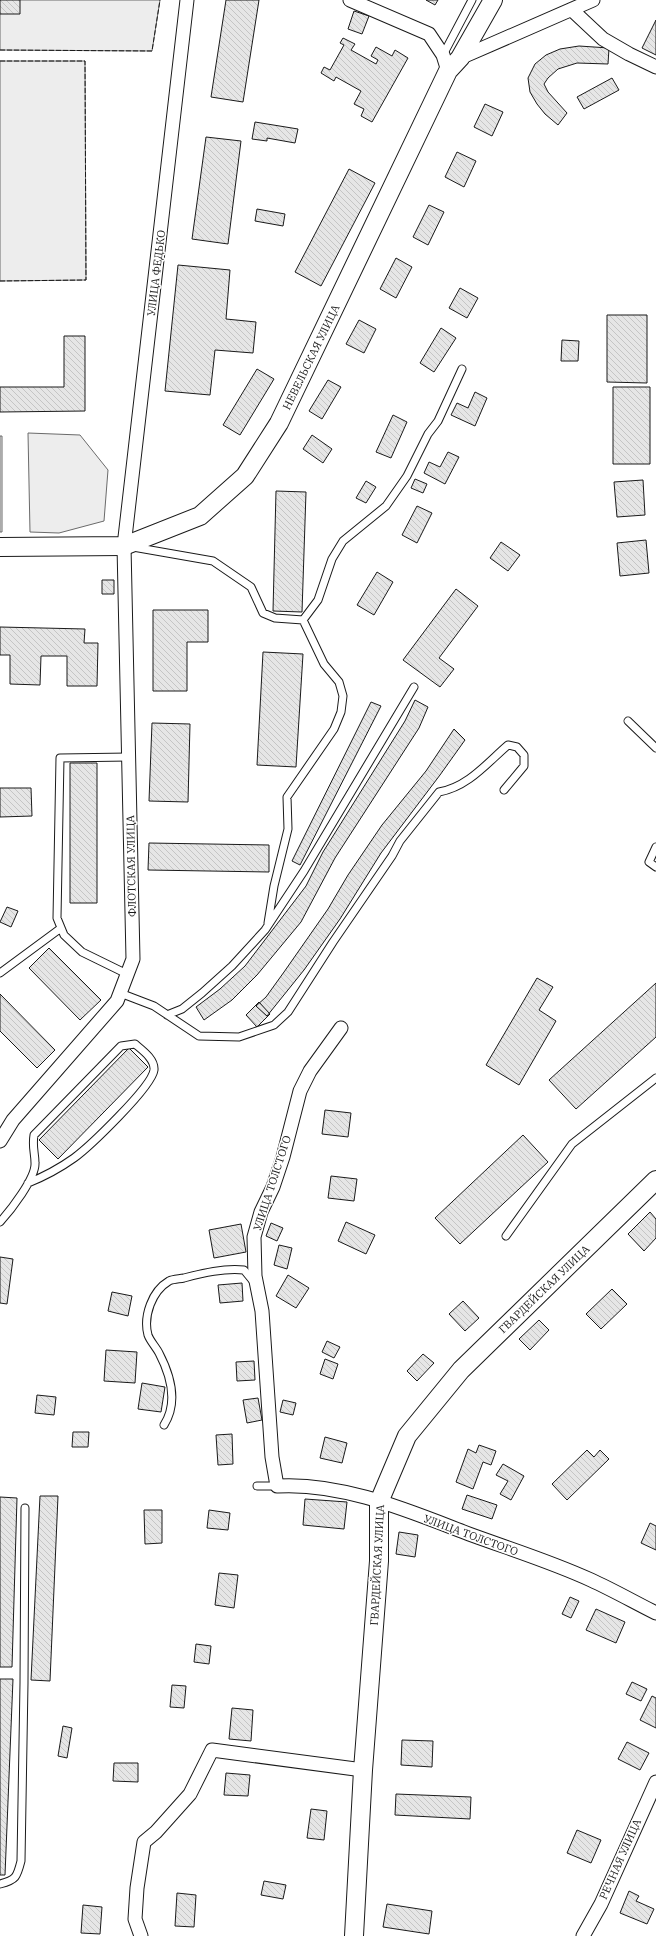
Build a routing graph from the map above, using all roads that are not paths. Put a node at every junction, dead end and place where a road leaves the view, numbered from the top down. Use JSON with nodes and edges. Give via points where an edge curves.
{"nodes":[{"id":1,"x":187,"y":0,"type":"edge"},
{"id":2,"x":350,"y":0,"type":"edge"},
{"id":3,"x":472,"y":0,"type":"edge"},
{"id":4,"x":493,"y":0,"type":"edge"},
{"id":5,"x":593,"y":0,"type":"edge"},
{"id":6,"x":572,"y":10,"type":"junction"},
{"id":7,"x":450,"y":61,"type":"junction"},
{"id":8,"x":656,"y":67,"type":"edge"},
{"id":9,"x":462,"y":369,"type":"dead end"},
{"id":10,"x":124,"y":546,"type":"junction"},
{"id":11,"x":0,"y":547,"type":"edge"},
{"id":12,"x":303,"y":620,"type":"junction"},
{"id":13,"x":414,"y":687,"type":"dead end"},
{"id":14,"x":628,"y":720,"type":"dead end"},
{"id":15,"x":656,"y":748,"type":"edge"},
{"id":16,"x":129,"y":757,"type":"junction"},
{"id":17,"x":504,"y":790,"type":"dead end"},
{"id":18,"x":656,"y":847,"type":"edge"},
{"id":19,"x":656,"y":867,"type":"edge"},
{"id":20,"x":267,"y":926,"type":"junction"},
{"id":21,"x":61,"y":928,"type":"junction"},
{"id":22,"x":0,"y":973,"type":"edge"},
{"id":23,"x":127,"y":974,"type":"junction"},
{"id":24,"x":120,"y":993,"type":"junction"},
{"id":25,"x":167,"y":1015,"type":"junction"},
{"id":26,"x":341,"y":1028,"type":"dead end"},
{"id":27,"x":656,"y":1078,"type":"edge"},
{"id":28,"x":0,"y":1141,"type":"edge"},
{"id":29,"x":656,"y":1180,"type":"edge"},
{"id":30,"x":28,"y":1183,"type":"junction"},
{"id":31,"x":0,"y":1222,"type":"edge"},
{"id":32,"x":506,"y":1236,"type":"dead end"},
{"id":33,"x":258,"y":1292,"type":"junction"},
{"id":34,"x":164,"y":1425,"type":"dead end"},
{"id":35,"x":257,"y":1486,"type":"dead end"},
{"id":36,"x":277,"y":1486,"type":"junction"},
{"id":37,"x":379,"y":1502,"type":"junction"},
{"id":38,"x":25,"y":1508,"type":"dead end"},
{"id":39,"x":656,"y":1613,"type":"edge"},
{"id":40,"x":363,"y":1770,"type":"junction"},
{"id":41,"x":656,"y":1782,"type":"edge"},
{"id":42,"x":0,"y":1884,"type":"edge"},
{"id":43,"x":141,"y":1936,"type":"edge"},
{"id":44,"x":354,"y":1936,"type":"edge"},
{"id":45,"x":583,"y":1936,"type":"edge"}],
"edges":[{"from":1,"to":10,"type":"street","name":"УЛИЦА ФЕДЬКО"},
{"from":2,"to":7,"type":"street","via":[[429,34]]},
{"from":3,"to":7,"type":"lane"},
{"from":4,"to":7,"type":"main road","name":"НЕВЕЛЬСКАЯ УЛИЦА"},
{"from":5,"to":6,"type":"street"},
{"from":6,"to":7,"type":"street"},
{"from":6,"to":8,"type":"street","via":[[603,39]]},
{"from":7,"to":10,"type":"main road","name":"НЕВЕЛЬСКАЯ УЛИЦА","via":[[279,423],[245,476],[200,516]]},
{"from":9,"to":12,"type":"lane","via":[[438,421],[428,434],[407,476],[386,506],[343,541],[332,559],[318,600]]},
{"from":10,"to":11,"type":"main road","name":"НЕВЕЛЬСКАЯ УЛИЦА"},
{"from":10,"to":12,"type":"lane","via":[[213,561],[251,587],[263,613],[275,618]]},
{"from":10,"to":16,"type":"street","name":"ФЛОТСКАЯ УЛИЦА"},
{"from":12,"to":20,"type":"lane","via":[[324,664],[339,682],[343,696],[341,712],[334,729],[287,797],[288,829]]},
{"from":13,"to":20,"type":"lane","via":[[304,871]]},
{"from":14,"to":15,"type":"lane"},
{"from":16,"to":21,"type":"lane","via":[[60,758],[57,918]]},
{"from":16,"to":23,"type":"street","name":"ФЛОТСКАЯ УЛИЦА","via":[[133,959]]},
{"from":17,"to":25,"type":"lane","via":[[524,766],[524,755],[518,747],[508,746],[462,783],[439,792],[400,841],[288,1012],[274,1024],[239,1037],[199,1036]]},
{"from":18,"to":19,"type":"lane","via":[[649,862]]},
{"from":20,"to":25,"type":"lane","via":[[232,966],[202,993],[182,1009]]},
{"from":21,"to":22,"type":"lane"},
{"from":21,"to":23,"type":"lane","via":[[64,935],[82,952]]},
{"from":23,"to":24,"type":"street","name":"ФЛОТСКАЯ УЛИЦА"},
{"from":24,"to":25,"type":"lane","via":[[154,1006]]},
{"from":24,"to":28,"type":"street","name":"ФЛОТСКАЯ УЛИЦА","via":[[117,1001],[13,1120]]},
{"from":26,"to":33,"type":"street","name":"УЛИЦА ТОЛСТОГО","via":[[310,1071],[300,1091],[273,1187],[261,1212],[254,1237],[254,1276]]},
{"from":27,"to":32,"type":"lane","via":[[572,1144]]},
{"from":29,"to":37,"type":"main road","name":"ГВАРДЕЙСКАЯ УЛИЦА","via":[[461,1370],[407,1436]]},
{"from":30,"to":30,"type":"lane","via":[[73,1159],[98,1137],[149,1082],[154,1070],[152,1061],[145,1052],[134,1044],[122,1046],[34,1135],[32,1146],[36,1165]]},
{"from":30,"to":31,"type":"lane"},
{"from":33,"to":34,"type":"lane","via":[[251,1277],[244,1270],[233,1269],[169,1282],[152,1299],[146,1320],[148,1336],[159,1353],[171,1383],[170,1416]]},
{"from":33,"to":36,"type":"street","name":"УЛИЦА ТОЛСТОГО","via":[[262,1311],[272,1457]]},
{"from":35,"to":36,"type":"lane"},
{"from":36,"to":37,"type":"street","name":"УЛИЦА ТОЛСТОГО","via":[[300,1484]]},
{"from":37,"to":39,"type":"street","name":"УЛИЦА ТОЛСТОГО","via":[[590,1579]]},
{"from":37,"to":40,"type":"main road","name":"ГВАРДЕЙСКАЯ УЛИЦА","via":[[379,1561]]},
{"from":38,"to":42,"type":"lane","via":[[21,1861],[18,1875],[11,1881]]},
{"from":40,"to":43,"type":"street","via":[[212,1750],[190,1794],[144,1842],[135,1919]]},
{"from":40,"to":44,"type":"main road","name":"ГВАРДЕЙСКАЯ УЛИЦА"},
{"from":41,"to":45,"type":"street","name":"РЕЧНАЯ УЛИЦА"}]}
